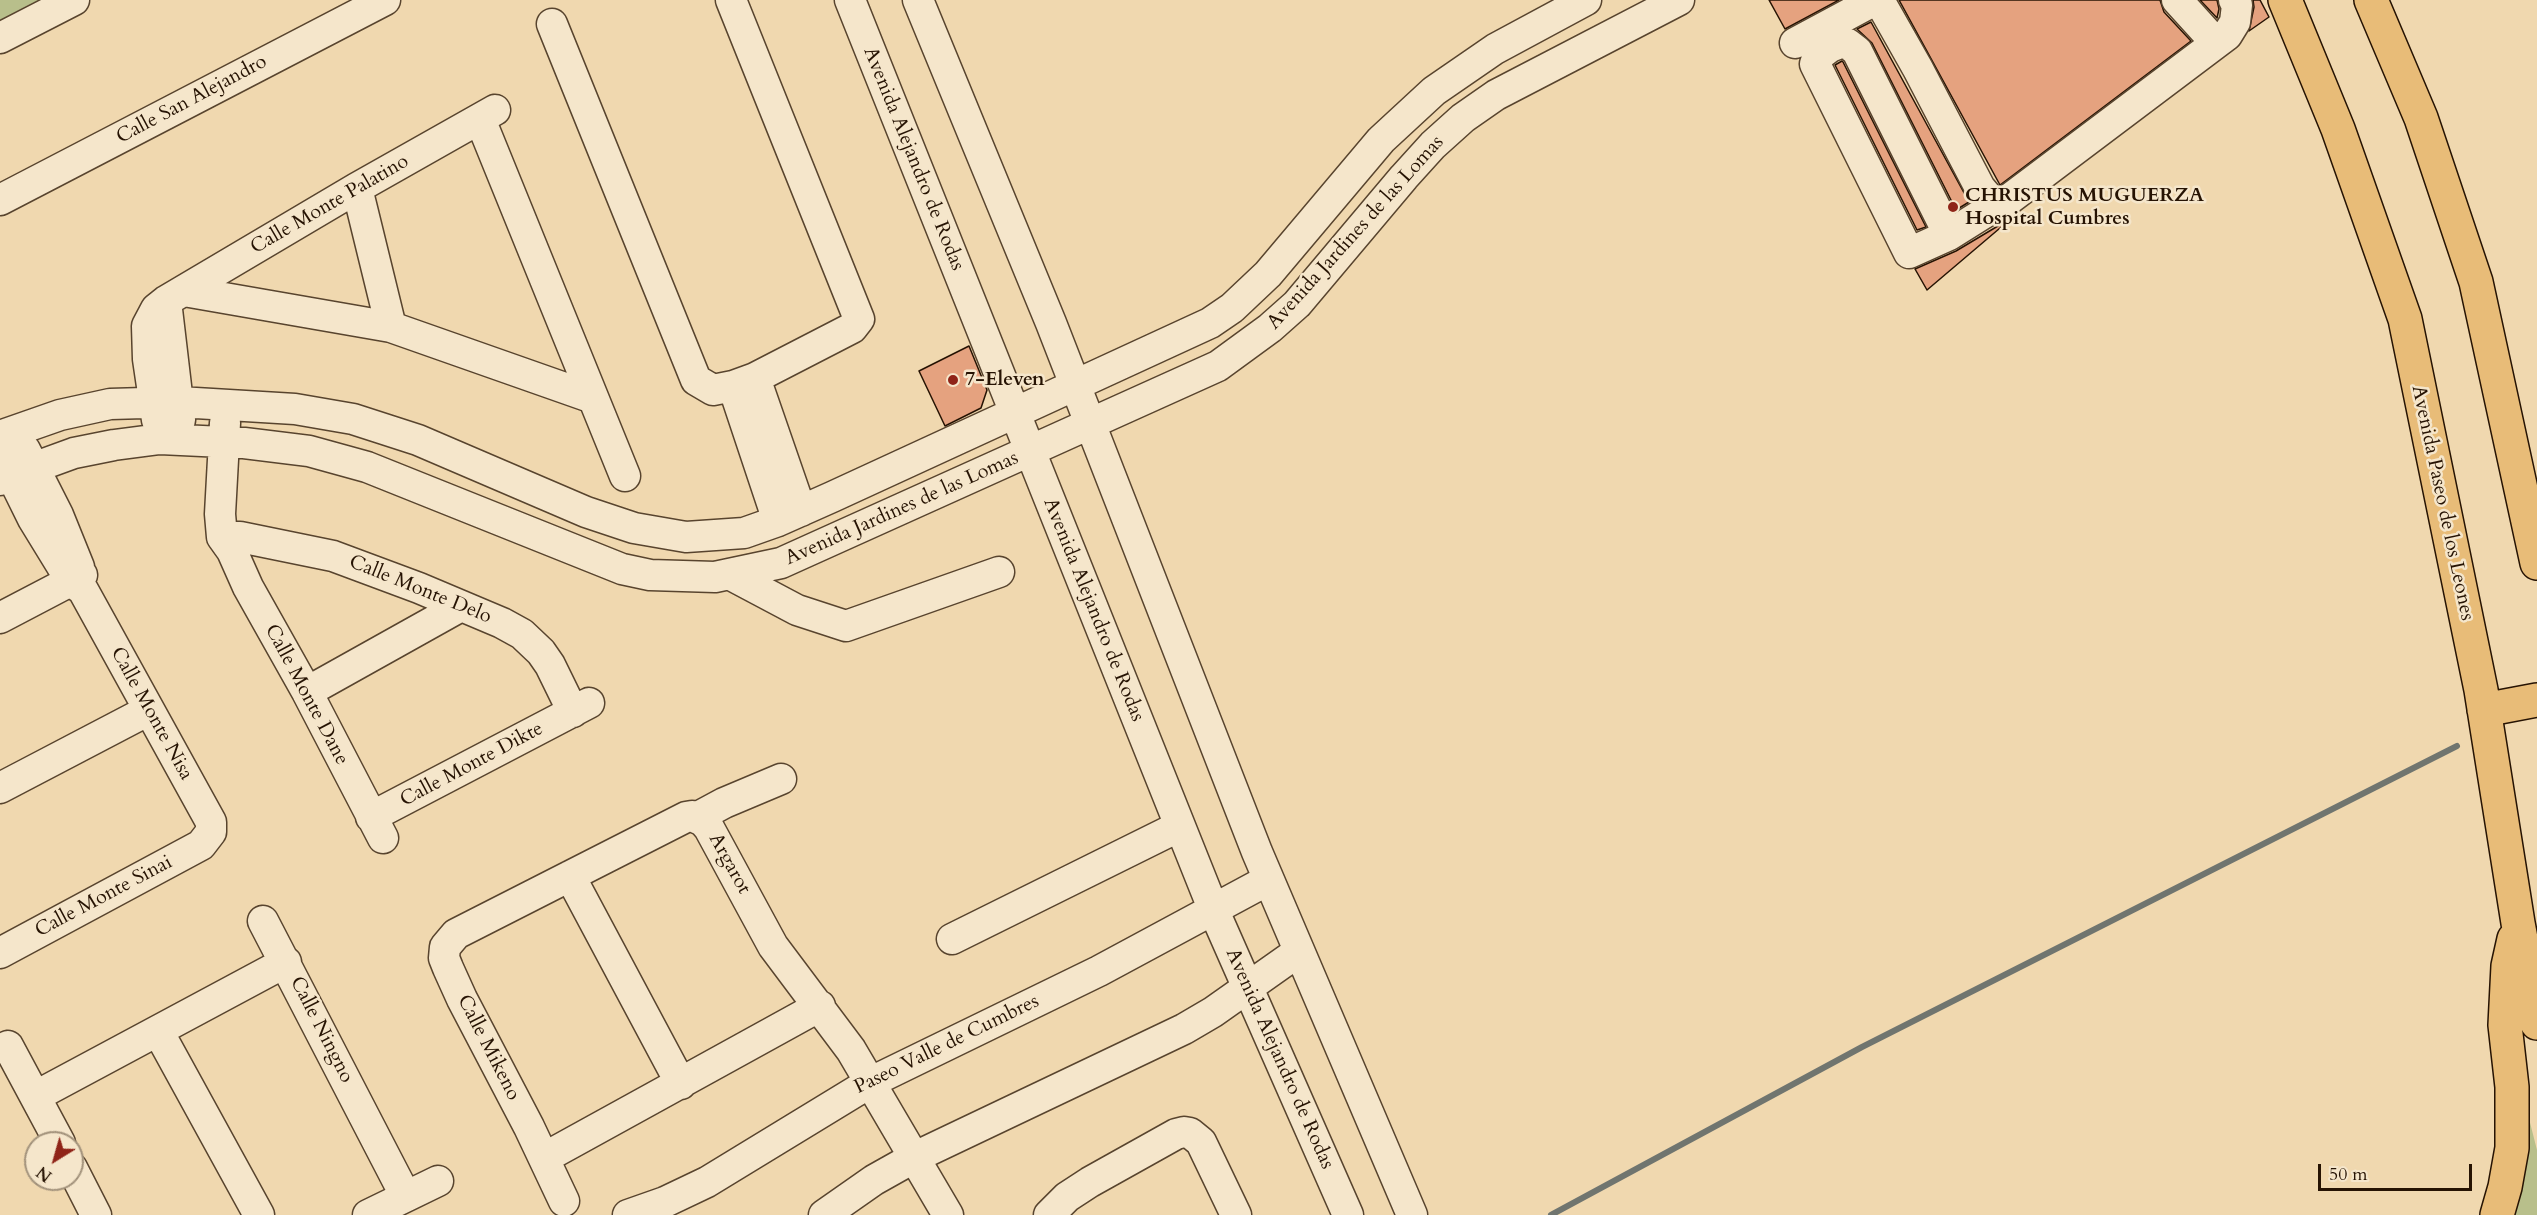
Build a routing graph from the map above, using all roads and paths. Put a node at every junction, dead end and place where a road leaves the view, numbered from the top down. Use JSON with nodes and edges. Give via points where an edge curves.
{"nodes":[{"id":1,"x":74,"y":0,"type":"edge"},
{"id":2,"x":385,"y":0,"type":"edge"},
{"id":3,"x":731,"y":0,"type":"edge"},
{"id":4,"x":850,"y":0,"type":"edge"},
{"id":5,"x":918,"y":0,"type":"edge"},
{"id":6,"x":1586,"y":0,"type":"edge"},
{"id":7,"x":1679,"y":0,"type":"edge"},
{"id":8,"x":1877,"y":0,"type":"edge"},
{"id":9,"x":2177,"y":0,"type":"edge"},
{"id":10,"x":2234,"y":0,"type":"edge"},
{"id":11,"x":2285,"y":0,"type":"edge"},
{"id":12,"x":2371,"y":0,"type":"edge"},
{"id":13,"x":552,"y":24,"type":"dead end"},
{"id":14,"x":0,"y":38,"type":"edge"},
{"id":15,"x":1796,"y":43,"type":"dead end"},
{"id":16,"x":2216,"y":43,"type":"junction"},
{"id":17,"x":357,"y":188,"type":"junction"},
{"id":18,"x":0,"y":200,"type":"edge"},
{"id":19,"x":2000,"y":203,"type":"junction"},
{"id":20,"x":1949,"y":235,"type":"junction"},
{"id":21,"x":175,"y":296,"type":"junction"},
{"id":22,"x":391,"y":327,"type":"junction"},
{"id":23,"x":744,"y":382,"type":"junction"},
{"id":24,"x":1075,"y":386,"type":"junction"},
{"id":25,"x":593,"y":398,"type":"junction"},
{"id":26,"x":167,"y":402,"type":"junction"},
{"id":27,"x":237,"y":404,"type":"junction"},
{"id":28,"x":1013,"y":413,"type":"junction"},
{"id":29,"x":1090,"y":425,"type":"junction"},
{"id":30,"x":171,"y":439,"type":"junction"},
{"id":31,"x":234,"y":442,"type":"junction"},
{"id":32,"x":1029,"y":452,"type":"junction"},
{"id":33,"x":10,"y":456,"type":"edge"},
{"id":34,"x":625,"y":476,"type":"dead end"},
{"id":35,"x":789,"y":516,"type":"junction"},
{"id":36,"x":634,"y":528,"type":"junction"},
{"id":37,"x":231,"y":541,"type":"junction"},
{"id":38,"x":2537,"y":563,"type":"edge"},
{"id":39,"x":622,"y":569,"type":"junction"},
{"id":40,"x":999,"y":572,"type":"dead end"},
{"id":41,"x":731,"y":575,"type":"junction"},
{"id":42,"x":79,"y":582,"type":"junction"},
{"id":43,"x":461,"y":606,"type":"junction"},
{"id":44,"x":0,"y":618,"type":"edge"},
{"id":45,"x":306,"y":692,"type":"junction"},
{"id":46,"x":2537,"y":700,"type":"edge"},
{"id":47,"x":582,"y":707,"type":"joint"},
{"id":48,"x":149,"y":710,"type":"junction"},
{"id":49,"x":2484,"y":710,"type":"junction"},
{"id":50,"x":781,"y":779,"type":"dead end"},
{"id":51,"x":0,"y":788,"type":"edge"},
{"id":52,"x":698,"y":817,"type":"junction"},
{"id":53,"x":1180,"y":826,"type":"junction"},
{"id":54,"x":377,"y":828,"type":"joint"},
{"id":55,"x":207,"y":839,"type":"joint"},
{"id":56,"x":570,"y":876,"type":"junction"},
{"id":57,"x":1268,"y":880,"type":"junction"},
{"id":58,"x":1214,"y":911,"type":"junction"},
{"id":59,"x":263,"y":921,"type":"dead end"},
{"id":60,"x":2518,"y":923,"type":"junction"},
{"id":61,"x":452,"y":937,"type":"joint"},
{"id":62,"x":952,"y":939,"type":"dead end"},
{"id":63,"x":1298,"y":952,"type":"junction"},
{"id":64,"x":0,"y":953,"type":"edge"},
{"id":65,"x":286,"y":962,"type":"junction"},
{"id":66,"x":1247,"y":988,"type":"junction"},
{"id":67,"x":820,"y":1006,"type":"junction"},
{"id":68,"x":2537,"y":1023,"type":"edge"},
{"id":69,"x":158,"y":1031,"type":"junction"},
{"id":70,"x":8,"y":1046,"type":"dead end"},
{"id":71,"x":871,"y":1082,"type":"junction"},
{"id":72,"x":681,"y":1084,"type":"junction"},
{"id":73,"x":36,"y":1096,"type":"junction"},
{"id":74,"x":54,"y":1131,"type":"edge"},
{"id":75,"x":915,"y":1157,"type":"junction"},
{"id":76,"x":544,"y":1158,"type":"junction"},
{"id":77,"x":438,"y":1181,"type":"dead end"},
{"id":78,"x":84,"y":1191,"type":"edge"},
{"id":79,"x":405,"y":1196,"type":"junction"},
{"id":80,"x":564,"y":1201,"type":"dead end"},
{"id":81,"x":1064,"y":1209,"type":"edge"},
{"id":82,"x":96,"y":1215,"type":"edge"},
{"id":83,"x":259,"y":1215,"type":"edge"},
{"id":84,"x":368,"y":1215,"type":"edge"},
{"id":85,"x":628,"y":1215,"type":"edge"},
{"id":86,"x":824,"y":1215,"type":"edge"},
{"id":87,"x":948,"y":1215,"type":"edge"},
{"id":88,"x":1236,"y":1215,"type":"edge"},
{"id":89,"x":1348,"y":1215,"type":"edge"},
{"id":90,"x":1412,"y":1215,"type":"edge"},
{"id":91,"x":2497,"y":1215,"type":"edge"}],
"edges":[{"from":1,"to":14,"type":"street"},
{"from":2,"to":18,"type":"street","name":"Calle San Alejandro"},
{"from":3,"to":23,"type":"street","via":[[859,319],[852,327]]},
{"from":4,"to":28,"type":"street","name":"Avenida Alejandro de Rodas"},
{"from":5,"to":24,"type":"street"},
{"from":6,"to":24,"type":"street","name":"Avenida Jardines de las Lomas","via":[[1495,48],[1434,90],[1381,140],[1268,274],[1232,308],[1186,336]]},
{"from":7,"to":29,"type":"street","name":"Avenida Jardines de las Lomas","via":[[1496,95],[1463,118],[1433,145],[1297,304],[1270,328],[1218,366]]},
{"from":8,"to":15,"type":"street"},
{"from":8,"to":19,"type":"street","via":[[1980,188],[1991,201]]},
{"from":9,"to":16,"type":"street"},
{"from":10,"to":16,"type":"street","via":[[2235,21],[2227,35]]},
{"from":11,"to":49,"type":"main road","name":"Avenida Paseo de los Leones","via":[[2338,129],[2405,319]]},
{"from":12,"to":38,"type":"main road","via":[[2421,118],[2476,282]]},
{"from":13,"to":23,"type":"street","via":[[696,380],[713,390]]},
{"from":16,"to":19,"type":"street","via":[[2008,202]]},
{"from":17,"to":21,"type":"street","name":"Calle Monte Palatino"},
{"from":17,"to":22,"type":"street"},
{"from":17,"to":25,"type":"street","name":"Calle Monte Palatino","via":[[487,115]]},
{"from":19,"to":20,"type":"street"},
{"from":20,"to":20,"type":"street","via":[[1857,51],[1840,42],[1830,46],[1815,64],[1909,253]]},
{"from":21,"to":22,"type":"street"},
{"from":21,"to":26,"type":"street"},
{"from":22,"to":25,"type":"street"},
{"from":23,"to":35,"type":"street"},
{"from":24,"to":28,"type":"street","name":"Avenida Jardines de las Lomas"},
{"from":24,"to":29,"type":"street"},
{"from":25,"to":34,"type":"street"},
{"from":26,"to":27,"type":"street","name":"Avenida Jardines de las Lomas"},
{"from":26,"to":30,"type":"street"},
{"from":26,"to":33,"type":"street","name":"Avenida Jardines de las Lomas","via":[[110,404],[60,415]]},
{"from":27,"to":31,"type":"street","name":"Calle Monte Dane"},
{"from":27,"to":36,"type":"street","name":"Avenida Jardines de las Lomas","via":[[353,420],[418,440],[586,512]]},
{"from":28,"to":32,"type":"street","name":"Avenida Alejandro de Rodas"},
{"from":28,"to":35,"type":"street","name":"Avenida Jardines de las Lomas"},
{"from":29,"to":32,"type":"street","name":"Avenida Jardines de las Lomas"},
{"from":29,"to":57,"type":"street"},
{"from":30,"to":31,"type":"street","name":"Avenida Jardines de las Lomas"},
{"from":30,"to":33,"type":"street","name":"Avenida Jardines de las Lomas","via":[[74,453]]},
{"from":31,"to":37,"type":"street","name":"Calle Monte Dane"},
{"from":31,"to":39,"type":"street","name":"Avenida Jardines de las Lomas","via":[[309,452],[367,467]]},
{"from":32,"to":41,"type":"street","name":"Avenida Jardines de las Lomas","via":[[782,564]]},
{"from":32,"to":53,"type":"street","name":"Avenida Alejandro de Rodas"},
{"from":33,"to":42,"type":"street","name":"Calle Monte Nisa","via":[[58,515]]},
{"from":35,"to":36,"type":"street","name":"Avenida Jardines de las Lomas","via":[[744,532],[719,536],[686,537]]},
{"from":36,"to":39,"type":"street"},
{"from":37,"to":43,"type":"street","name":"Calle Monte Delo","via":[[333,556]]},
{"from":37,"to":45,"type":"street","name":"Calle Monte Dane","via":[[248,587]]},
{"from":39,"to":41,"type":"street","name":"Avenida Jardines de las Lomas","via":[[677,578]]},
{"from":40,"to":41,"type":"street","via":[[846,626],[797,610]]},
{"from":42,"to":44,"type":"street"},
{"from":42,"to":48,"type":"street","name":"Calle Monte Nisa"},
{"from":43,"to":45,"type":"street"},
{"from":43,"to":47,"type":"street","name":"Calle Monte Delo","via":[[502,623],[532,642]]},
{"from":45,"to":54,"type":"street","name":"Calle Monte Dane"},
{"from":46,"to":49,"type":"main road"},
{"from":47,"to":54,"type":"street","name":"Calle Monte Dikte"},
{"from":48,"to":51,"type":"street"},
{"from":48,"to":55,"type":"street","name":"Calle Monte Nisa","via":[[211,822]]},
{"from":49,"to":60,"type":"main road","name":"Avenida Paseo de los Leones"},
{"from":50,"to":52,"type":"street"},
{"from":52,"to":56,"type":"street","name":"Argarot","via":[[686,817]]},
{"from":52,"to":67,"type":"street","name":"Argarot","via":[[709,828],[779,954]]},
{"from":53,"to":58,"type":"street","name":"Avenida Alejandro de Rodas"},
{"from":53,"to":62,"type":"street"},
{"from":55,"to":64,"type":"street","name":"Calle Monte Sinai"},
{"from":56,"to":61,"type":"street","name":"Argarot"},
{"from":56,"to":72,"type":"street"},
{"from":57,"to":58,"type":"street","name":"Paseo Valle de Cumbres"},
{"from":57,"to":63,"type":"street"},
{"from":58,"to":66,"type":"street","name":"Avenida Alejandro de Rodas"},
{"from":58,"to":71,"type":"street","name":"Paseo Valle de Cumbres"},
{"from":59,"to":65,"type":"street"},
{"from":60,"to":68,"type":"main road","name":"Avenida Paseo de los Leones"},
{"from":60,"to":91,"type":"main road","via":[[2508,966],[2505,1025],[2512,1148]]},
{"from":61,"to":76,"type":"street","name":"Calle Mikeno","via":[[444,951],[448,968]]},
{"from":63,"to":66,"type":"street"},
{"from":63,"to":90,"type":"street"},
{"from":65,"to":69,"type":"street","name":"Calle Ningno"},
{"from":65,"to":79,"type":"street","name":"Calle Ningno"},
{"from":66,"to":75,"type":"street","via":[[1174,1034]]},
{"from":66,"to":89,"type":"street","name":"Avenida Alejandro de Rodas"},
{"from":67,"to":71,"type":"street","name":"Argarot"},
{"from":67,"to":72,"type":"street"},
{"from":69,"to":73,"type":"street","name":"Calle Ningno"},
{"from":69,"to":83,"type":"street"},
{"from":70,"to":73,"type":"street"},
{"from":71,"to":75,"type":"street","name":"Argarot"},
{"from":71,"to":85,"type":"street","name":"Paseo Valle de Cumbres","via":[[707,1182]]},
{"from":72,"to":76,"type":"street"},
{"from":73,"to":74,"type":"street"},
{"from":75,"to":86,"type":"street"},
{"from":75,"to":87,"type":"street","name":"Argarot"},
{"from":76,"to":80,"type":"street","name":"Calle Mikeno"},
{"from":77,"to":79,"type":"street"},
{"from":78,"to":82,"type":"street"},
{"from":79,"to":84,"type":"street"},
{"from":81,"to":88,"type":"street","via":[[1090,1182],[1176,1134],[1190,1133],[1202,1142]]}]}
